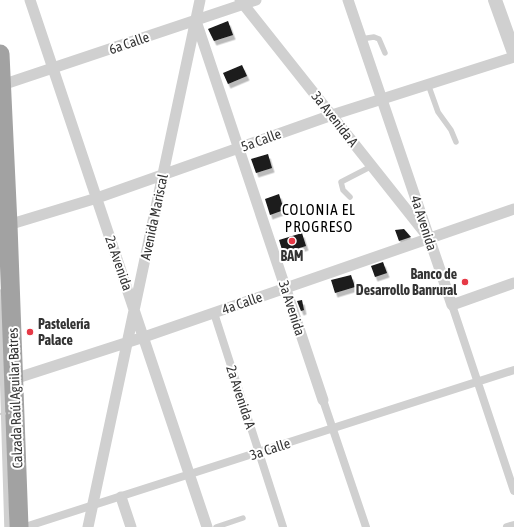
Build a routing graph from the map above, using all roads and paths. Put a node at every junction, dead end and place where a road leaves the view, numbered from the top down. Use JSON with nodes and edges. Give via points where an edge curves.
{"nodes":[{"id":1,"x":30,"y":0,"type":"edge"},
{"id":2,"x":200,"y":0,"type":"edge"},
{"id":3,"x":256,"y":0,"type":"edge"},
{"id":4,"x":348,"y":0,"type":"edge"},
{"id":5,"x":495,"y":0,"type":"edge"},
{"id":6,"x":242,"y":2,"type":"edge"},
{"id":7,"x":196,"y":20,"type":"junction"},
{"id":8,"x":361,"y":39,"type":"junction"},
{"id":9,"x":385,"y":53,"type":"dead end"},
{"id":10,"x":514,"y":53,"type":"edge"},
{"id":11,"x":0,"y":54,"type":"edge"},
{"id":12,"x":514,"y":57,"type":"edge"},
{"id":13,"x":54,"y":68,"type":"junction"},
{"id":14,"x":428,"y":84,"type":"junction"},
{"id":15,"x":2,"y":85,"type":"junction"},
{"id":16,"x":381,"y":100,"type":"junction"},
{"id":17,"x":332,"y":115,"type":"junction"},
{"id":18,"x":456,"y":142,"type":"dead end"},
{"id":19,"x":239,"y":148,"type":"junction"},
{"id":20,"x":372,"y":166,"type":"junction"},
{"id":21,"x":163,"y":174,"type":"junction"},
{"id":22,"x":350,"y":197,"type":"dead end"},
{"id":23,"x":97,"y":198,"type":"junction"},
{"id":24,"x":514,"y":209,"type":"edge"},
{"id":25,"x":8,"y":225,"type":"junction"},
{"id":26,"x":429,"y":239,"type":"junction"},
{"id":27,"x":514,"y":282,"type":"edge"},
{"id":28,"x":286,"y":288,"type":"junction"},
{"id":29,"x":0,"y":292,"type":"edge"},
{"id":30,"x":452,"y":305,"type":"junction"},
{"id":31,"x":135,"y":309,"type":"junction"},
{"id":32,"x":214,"y":313,"type":"junction"},
{"id":33,"x":144,"y":337,"type":"junction"},
{"id":34,"x":128,"y":342,"type":"junction"},
{"id":35,"x":514,"y":370,"type":"edge"},
{"id":36,"x":14,"y":379,"type":"junction"},
{"id":37,"x":477,"y":382,"type":"junction"},
{"id":38,"x":323,"y":400,"type":"joint"},
{"id":39,"x":22,"y":412,"type":"dead end"},
{"id":40,"x":0,"y":414,"type":"edge"},
{"id":41,"x":332,"y":429,"type":"junction"},
{"id":42,"x":259,"y":453,"type":"junction"},
{"id":43,"x":189,"y":475,"type":"junction"},
{"id":44,"x":514,"y":491,"type":"edge"},
{"id":45,"x":121,"y":497,"type":"junction"},
{"id":46,"x":93,"y":506,"type":"junction"},
{"id":47,"x":244,"y":518,"type":"dead end"},
{"id":48,"x":514,"y":525,"type":"edge"},
{"id":49,"x":7,"y":527,"type":"edge"},
{"id":50,"x":19,"y":527,"type":"edge"},
{"id":51,"x":25,"y":527,"type":"edge"},
{"id":52,"x":88,"y":527,"type":"edge"},
{"id":53,"x":131,"y":527,"type":"edge"},
{"id":54,"x":207,"y":527,"type":"edge"},
{"id":55,"x":216,"y":527,"type":"edge"},
{"id":56,"x":283,"y":527,"type":"edge"},
{"id":57,"x":366,"y":527,"type":"edge"},
{"id":58,"x":507,"y":527,"type":"edge"}],
"edges":[{"from":1,"to":13,"type":"street","name":"2a Avenida"},
{"from":2,"to":7,"type":"street","name":"Avenida Mariscal"},
{"from":3,"to":6,"type":"street","name":"6a Calle"},
{"from":4,"to":8,"type":"street","name":"4a Avenida"},
{"from":5,"to":10,"type":"street"},
{"from":6,"to":7,"type":"street","name":"6a Calle"},
{"from":6,"to":17,"type":"street","name":"3a Avenida A"},
{"from":7,"to":13,"type":"street","name":"6a Calle"},
{"from":7,"to":19,"type":"street","name":"3a Avenida"},
{"from":7,"to":21,"type":"street","name":"Avenida Mariscal"},
{"from":8,"to":9,"type":"lane","via":[[379,39]]},
{"from":8,"to":16,"type":"street","name":"4a Avenida"},
{"from":11,"to":15,"type":"highway","name":"Calzada Raúl Aguilar Batres"},
{"from":12,"to":14,"type":"street","name":"5a Calle"},
{"from":13,"to":15,"type":"street","name":"6a Calle"},
{"from":13,"to":23,"type":"street","name":"2a Avenida"},
{"from":14,"to":16,"type":"street","name":"5a Calle"},
{"from":14,"to":18,"type":"lane","via":[[438,112]]},
{"from":15,"to":25,"type":"highway","name":"Calzada Raúl Aguilar Batres"},
{"from":16,"to":17,"type":"street","name":"5a Calle"},
{"from":16,"to":26,"type":"street","name":"4a Avenida"},
{"from":17,"to":19,"type":"street","name":"5a Calle"},
{"from":17,"to":20,"type":"street","name":"3a Avenida A"},
{"from":19,"to":21,"type":"street","name":"5a Calle"},
{"from":19,"to":28,"type":"street","name":"3a Avenida"},
{"from":20,"to":22,"type":"lane","via":[[341,182],[341,187]]},
{"from":20,"to":26,"type":"street","name":"3a Avenida A"},
{"from":21,"to":23,"type":"street","name":"5a Calle"},
{"from":21,"to":31,"type":"street","name":"Avenida Mariscal"},
{"from":23,"to":25,"type":"street","name":"5a Calle"},
{"from":23,"to":31,"type":"street","name":"2a Avenida"},
{"from":24,"to":26,"type":"street","name":"4a Calle"},
{"from":25,"to":36,"type":"highway","name":"Calzada Raúl Aguilar Batres"},
{"from":26,"to":28,"type":"street","name":"4a Calle"},
{"from":26,"to":30,"type":"street","name":"4a Avenida"},
{"from":27,"to":30,"type":"street"},
{"from":28,"to":32,"type":"street","name":"4a Calle"},
{"from":28,"to":38,"type":"street","name":"3a Avenida"},
{"from":29,"to":49,"type":"lane"},
{"from":30,"to":37,"type":"street","name":"4a Avenida"},
{"from":31,"to":33,"type":"street","name":"2a Avenida"},
{"from":31,"to":34,"type":"street","name":"Avenida Mariscal"},
{"from":32,"to":33,"type":"street","name":"4a Calle"},
{"from":32,"to":42,"type":"street","name":"2a Avenida A"},
{"from":33,"to":34,"type":"street","name":"4a Calle"},
{"from":33,"to":43,"type":"street","name":"2a Avenida"},
{"from":34,"to":36,"type":"street","name":"4a Calle"},
{"from":34,"to":46,"type":"street","name":"Avenida Mariscal"},
{"from":35,"to":37,"type":"street","name":"3a Calle"},
{"from":36,"to":50,"type":"highway","name":"Calzada Raúl Aguilar Batres"},
{"from":37,"to":41,"type":"street","name":"3a Calle"},
{"from":37,"to":44,"type":"street","name":"4a Avenida"},
{"from":38,"to":41,"type":"street","name":"3a Avenida"},
{"from":39,"to":40,"type":"path","bridge":true},
{"from":41,"to":42,"type":"street","name":"3a Calle"},
{"from":41,"to":57,"type":"street","name":"3a Avenida"},
{"from":42,"to":43,"type":"street","name":"3a Calle"},
{"from":42,"to":56,"type":"street","name":"2a Avenida A"},
{"from":43,"to":45,"type":"street","name":"3a Calle"},
{"from":43,"to":54,"type":"street","name":"2a Avenida"},
{"from":45,"to":46,"type":"street","name":"3a Calle"},
{"from":45,"to":53,"type":"street"},
{"from":46,"to":51,"type":"street","name":"3a Calle"},
{"from":46,"to":52,"type":"street","name":"Avenida Mariscal"},
{"from":47,"to":55,"type":"lane"},
{"from":48,"to":58,"type":"street"}]}
